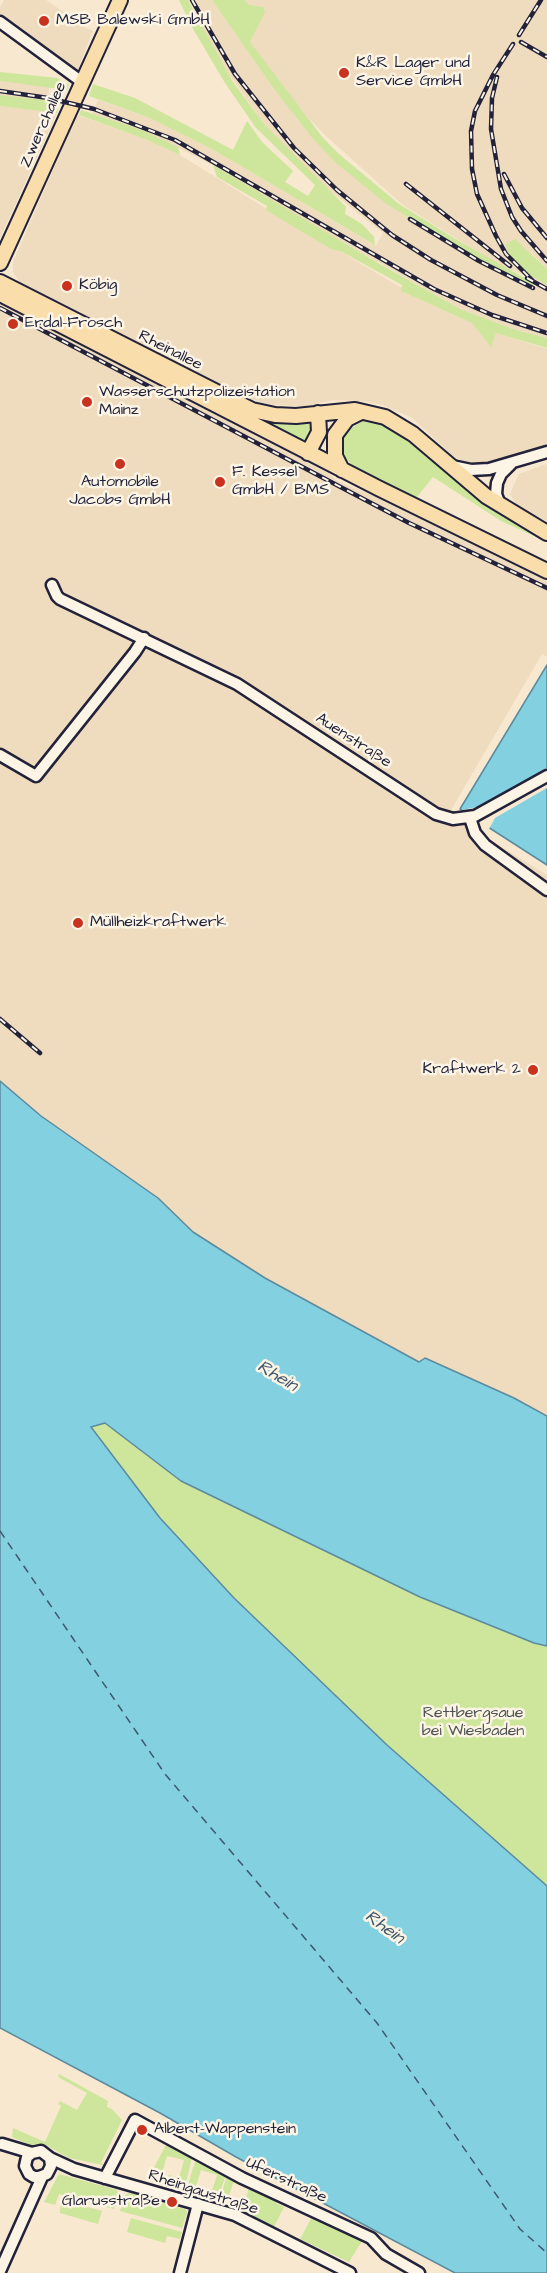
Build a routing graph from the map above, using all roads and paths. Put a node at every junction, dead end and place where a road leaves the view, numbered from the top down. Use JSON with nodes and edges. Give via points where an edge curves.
{"nodes":[{"id":1,"x":120,"y":0,"type":"edge"},
{"id":2,"x":0,"y":22,"type":"edge"},
{"id":3,"x":82,"y":82,"type":"junction"},
{"id":4,"x":2,"y":259,"type":"edge"},
{"id":5,"x":0,"y":282,"type":"edge"},
{"id":6,"x":15,"y":290,"type":"junction"},
{"id":7,"x":0,"y":294,"type":"edge"},
{"id":8,"x":366,"y":411,"type":"junction"},
{"id":9,"x":318,"y":413,"type":"junction"},
{"id":10,"x":547,"y":452,"type":"edge"},
{"id":11,"x":308,"y":453,"type":"junction"},
{"id":12,"x":513,"y":463,"type":"junction"},
{"id":13,"x":446,"y":464,"type":"junction"},
{"id":14,"x":342,"y":470,"type":"junction"},
{"id":15,"x":500,"y":505,"type":"junction"},
{"id":16,"x":547,"y":533,"type":"edge"},
{"id":17,"x":547,"y":571,"type":"edge"},
{"id":18,"x":52,"y":585,"type":"dead end"},
{"id":19,"x":144,"y":638,"type":"junction"},
{"id":20,"x":0,"y":755,"type":"edge"},
{"id":21,"x":547,"y":776,"type":"edge"},
{"id":22,"x":471,"y":818,"type":"junction"},
{"id":23,"x":547,"y":890,"type":"edge"},
{"id":24,"x":1,"y":2144,"type":"edge"},
{"id":25,"x":29,"y":2157,"type":"junction"},
{"id":26,"x":50,"y":2163,"type":"junction"},
{"id":27,"x":37,"y":2176,"type":"junction"},
{"id":28,"x":105,"y":2178,"type":"junction"},
{"id":29,"x":198,"y":2204,"type":"junction"},
{"id":30,"x":0,"y":2271,"type":"edge"},
{"id":31,"x":180,"y":2273,"type":"edge"},
{"id":32,"x":350,"y":2273,"type":"edge"},
{"id":33,"x":419,"y":2273,"type":"edge"}],
"edges":[{"from":1,"to":3,"type":"main road","name":"Zwerchallee"},
{"from":2,"to":3,"type":"street"},
{"from":3,"to":4,"type":"main road","name":"Zwerchallee"},
{"from":4,"to":6,"type":"main road"},
{"from":5,"to":6,"type":"main road","name":"Rheinallee"},
{"from":6,"to":9,"type":"main road","name":"Rheinallee","via":[[242,406],[275,415]]},
{"from":7,"to":11,"type":"main road","name":"Rheinallee"},
{"from":8,"to":9,"type":"main road","name":"Rheinallee"},
{"from":8,"to":13,"type":"main road","name":"Rheinallee","via":[[404,427]]},
{"from":8,"to":14,"type":"main road","via":[[347,419],[335,435],[335,456]]},
{"from":9,"to":11,"type":"main road","via":[[319,432]]},
{"from":10,"to":12,"type":"street"},
{"from":11,"to":14,"type":"main road","name":"Rheinallee"},
{"from":12,"to":13,"type":"street","via":[[475,470]]},
{"from":12,"to":15,"type":"street","via":[[504,469],[497,483]]},
{"from":13,"to":15,"type":"main road","name":"Rheinallee"},
{"from":14,"to":17,"type":"main road","name":"Rheinallee"},
{"from":15,"to":16,"type":"main road","name":"Rheinallee"},
{"from":18,"to":19,"type":"street","name":"Auenstraße","via":[[60,599]]},
{"from":19,"to":20,"type":"street","via":[[36,776]]},
{"from":19,"to":22,"type":"street","name":"Auenstraße","via":[[237,684],[431,811],[447,818]]},
{"from":21,"to":22,"type":"street"},
{"from":22,"to":23,"type":"street","via":[[479,839]]},
{"from":24,"to":25,"type":"street","name":"Rheingaustraße"},
{"from":25,"to":26,"type":"street","name":"Rheingaustraße","via":[[41,2151]]},
{"from":25,"to":27,"type":"street","via":[[26,2170]]},
{"from":26,"to":27,"type":"street"},
{"from":26,"to":28,"type":"street","name":"Rheingaustraße"},
{"from":27,"to":30,"type":"street"},
{"from":28,"to":29,"type":"street","name":"Rheingaustraße"},
{"from":28,"to":33,"type":"street","name":"Uferstraße","via":[[135,2120],[242,2178],[371,2238],[386,2254]]},
{"from":29,"to":31,"type":"street"},
{"from":29,"to":32,"type":"street","name":"Rheingaustraße","via":[[235,2216]]}]}
